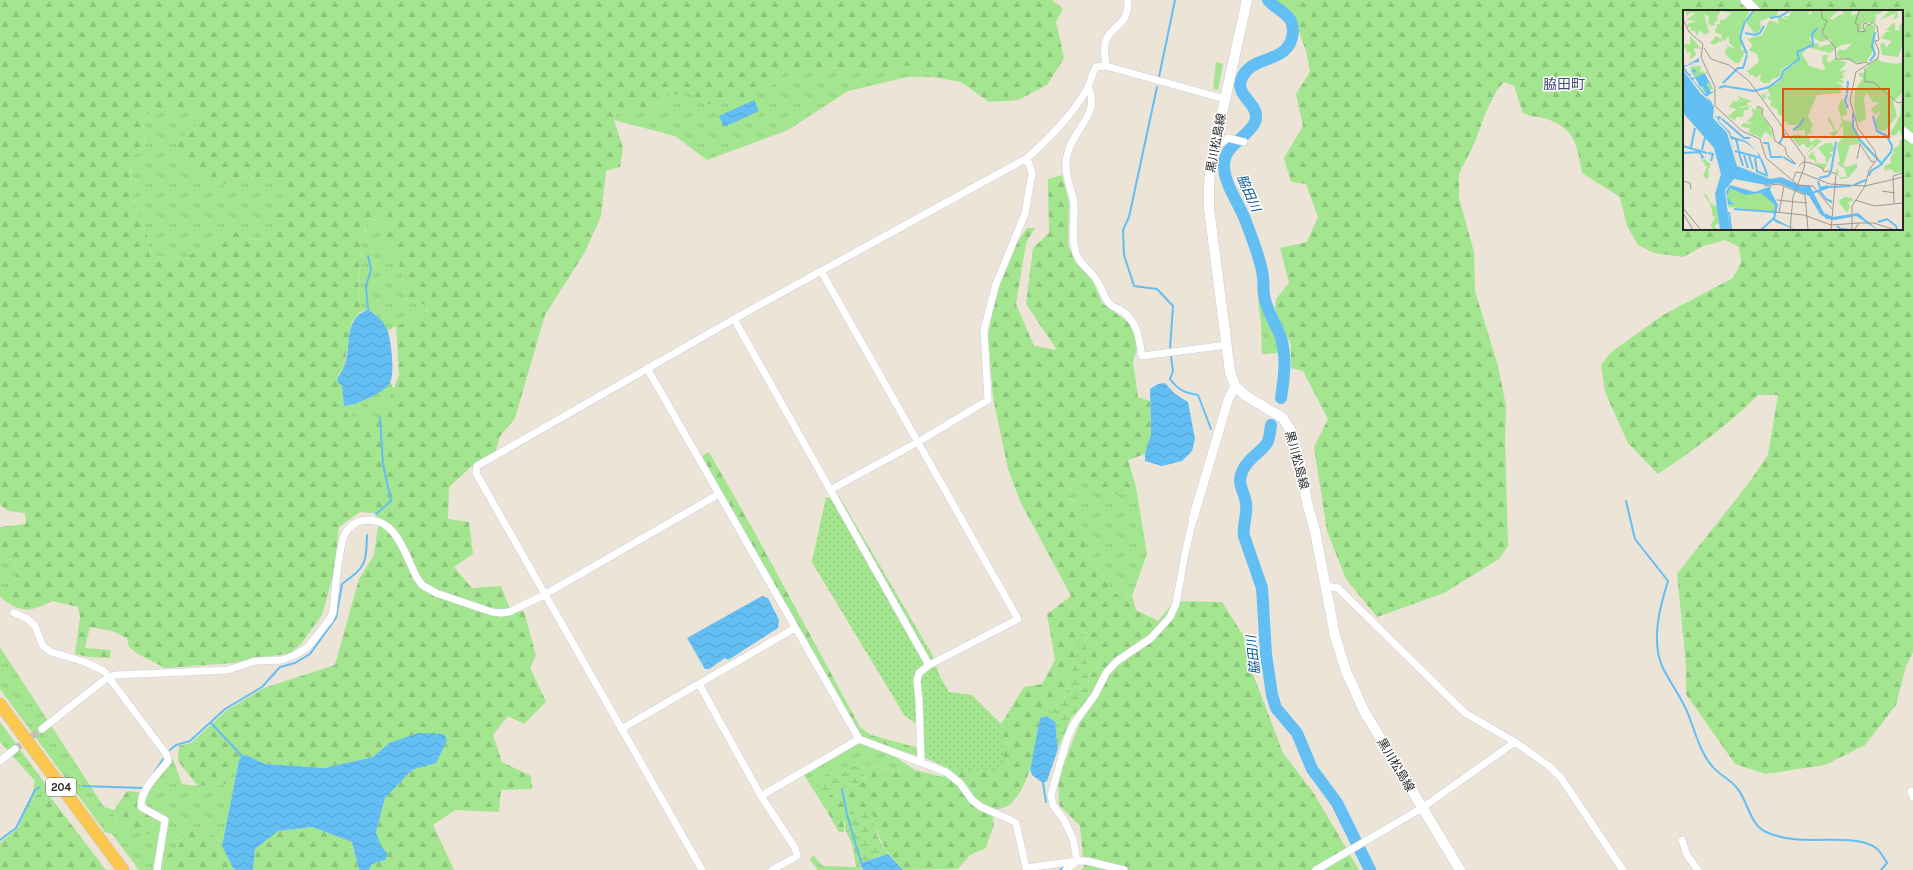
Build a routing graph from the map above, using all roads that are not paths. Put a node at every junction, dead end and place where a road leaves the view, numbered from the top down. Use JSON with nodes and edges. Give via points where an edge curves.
{"nodes":[{"id":1,"x":1128,"y":0,"type":"edge"},
{"id":2,"x":1247,"y":0,"type":"edge"},
{"id":3,"x":1745,"y":0,"type":"edge"},
{"id":4,"x":1755,"y":10,"type":"edge"},
{"id":5,"x":1106,"y":66,"type":"junction"},
{"id":6,"x":1088,"y":87,"type":"junction"},
{"id":7,"x":1225,"y":99,"type":"junction"},
{"id":8,"x":1903,"y":132,"type":"edge"},
{"id":9,"x":1913,"y":139,"type":"edge"},
{"id":10,"x":1244,"y":142,"type":"dead end"},
{"id":11,"x":1214,"y":149,"type":"junction"},
{"id":12,"x":1027,"y":158,"type":"junction"},
{"id":13,"x":821,"y":271,"type":"junction"},
{"id":14,"x":734,"y":319,"type":"junction"},
{"id":15,"x":1226,"y":344,"type":"junction"},
{"id":16,"x":647,"y":368,"type":"junction"},
{"id":17,"x":1236,"y":386,"type":"junction"},
{"id":18,"x":918,"y":442,"type":"junction"},
{"id":19,"x":830,"y":490,"type":"junction"},
{"id":20,"x":719,"y":494,"type":"junction"},
{"id":21,"x":1193,"y":519,"type":"joint"},
{"id":22,"x":1326,"y":586,"type":"junction"},
{"id":23,"x":544,"y":595,"type":"junction"},
{"id":24,"x":14,"y":613,"type":"dead end"},
{"id":25,"x":795,"y":628,"type":"junction"},
{"id":26,"x":929,"y":665,"type":"junction"},
{"id":27,"x":108,"y":677,"type":"junction"},
{"id":28,"x":700,"y":684,"type":"junction"},
{"id":29,"x":0,"y":704,"type":"edge"},
{"id":30,"x":42,"y":729,"type":"tunnel mouth"},
{"id":31,"x":621,"y":729,"type":"junction"},
{"id":32,"x":859,"y":739,"type":"junction"},
{"id":33,"x":1515,"y":742,"type":"junction"},
{"id":34,"x":15,"y":749,"type":"tunnel mouth"},
{"id":35,"x":0,"y":761,"type":"edge"},
{"id":36,"x":921,"y":761,"type":"junction"},
{"id":37,"x":761,"y":796,"type":"junction"},
{"id":38,"x":1422,"y":808,"type":"junction"},
{"id":39,"x":1682,"y":840,"type":"dead end"},
{"id":40,"x":1077,"y":861,"type":"junction"},
{"id":41,"x":123,"y":870,"type":"edge"},
{"id":42,"x":157,"y":870,"type":"edge"},
{"id":43,"x":702,"y":870,"type":"edge"},
{"id":44,"x":772,"y":870,"type":"edge"},
{"id":45,"x":1066,"y":870,"type":"edge"},
{"id":46,"x":1124,"y":870,"type":"edge"},
{"id":47,"x":1316,"y":870,"type":"edge"},
{"id":48,"x":1460,"y":870,"type":"edge"},
{"id":49,"x":1623,"y":870,"type":"edge"},
{"id":50,"x":1698,"y":870,"type":"edge"}],
"edges":[{"from":1,"to":5,"type":"street","via":[[1126,17],[1122,24],[1111,32],[1106,42]]},
{"from":2,"to":7,"type":"main road","name":"黒川松島線"},
{"from":3,"to":4,"type":"street"},
{"from":5,"to":6,"type":"street","via":[[1096,67]]},
{"from":5,"to":7,"type":"street"},
{"from":6,"to":12,"type":"street","via":[[1057,129]]},
{"from":6,"to":15,"type":"street","via":[[1092,107],[1067,156],[1067,181],[1074,203],[1074,249],[1079,261],[1096,279],[1109,304],[1132,320],[1139,334],[1142,356]]},
{"from":7,"to":11,"type":"main road","name":"黒川松島線"},
{"from":8,"to":9,"type":"street"},
{"from":10,"to":11,"type":"street","via":[[1228,138]]},
{"from":11,"to":15,"type":"main road","name":"黒川松島線","via":[[1209,208]]},
{"from":12,"to":13,"type":"street"},
{"from":12,"to":18,"type":"street","via":[[1032,173],[1025,214],[996,284],[984,330],[988,400]]},
{"from":13,"to":14,"type":"street"},
{"from":13,"to":18,"type":"street"},
{"from":14,"to":16,"type":"street"},
{"from":14,"to":19,"type":"street"},
{"from":15,"to":17,"type":"main road","name":"黒川松島線","via":[[1230,372]]},
{"from":16,"to":20,"type":"street"},
{"from":16,"to":23,"type":"street","via":[[477,466],[476,473]]},
{"from":17,"to":21,"type":"street","via":[[1228,400]]},
{"from":17,"to":22,"type":"main road","name":"黒川松島線","via":[[1246,396],[1283,418],[1291,431]]},
{"from":18,"to":19,"type":"street"},
{"from":18,"to":26,"type":"street","via":[[1018,619]]},
{"from":19,"to":26,"type":"street"},
{"from":20,"to":23,"type":"street"},
{"from":20,"to":25,"type":"street"},
{"from":21,"to":40,"type":"street","via":[[1176,604],[1170,617],[1151,638],[1117,661],[1106,673],[1095,695],[1073,725],[1067,740],[1051,795],[1053,805],[1073,839]]},
{"from":22,"to":33,"type":"street","via":[[1338,588],[1465,713]]},
{"from":22,"to":38,"type":"main road","name":"黒川松島線","via":[[1335,636],[1346,670],[1364,711]]},
{"from":23,"to":27,"type":"street","via":[[509,612],[501,613],[436,593],[422,585],[417,578],[394,530],[384,523],[362,520],[345,534],[333,612],[308,647],[282,660],[256,661],[228,670]]},
{"from":23,"to":31,"type":"street"},
{"from":24,"to":27,"type":"street","via":[[28,619],[35,626],[43,646],[51,652],[91,665],[104,671]]},
{"from":25,"to":28,"type":"street"},
{"from":25,"to":32,"type":"street"},
{"from":26,"to":36,"type":"street","via":[[919,672],[917,680]]},
{"from":27,"to":30,"type":"street"},
{"from":27,"to":42,"type":"street","via":[[167,755],[168,760],[141,799],[141,807],[165,820]]},
{"from":28,"to":31,"type":"street"},
{"from":28,"to":37,"type":"street"},
{"from":29,"to":41,"type":"highway","number":"204"},
{"from":31,"to":43,"type":"street"},
{"from":32,"to":36,"type":"street"},
{"from":32,"to":37,"type":"street"},
{"from":33,"to":38,"type":"street"},
{"from":33,"to":49,"type":"street","via":[[1549,766],[1561,778]]},
{"from":34,"to":35,"type":"street"},
{"from":36,"to":40,"type":"street","via":[[946,772],[960,783],[972,800],[981,807],[1016,824],[1026,868]]},
{"from":37,"to":44,"type":"street","via":[[795,848],[797,856]]},
{"from":38,"to":47,"type":"street"},
{"from":38,"to":48,"type":"main road","name":"黒川松島線"},
{"from":39,"to":50,"type":"street","via":[[1687,855]]},
{"from":40,"to":45,"type":"street"},
{"from":40,"to":46,"type":"street"}]}
